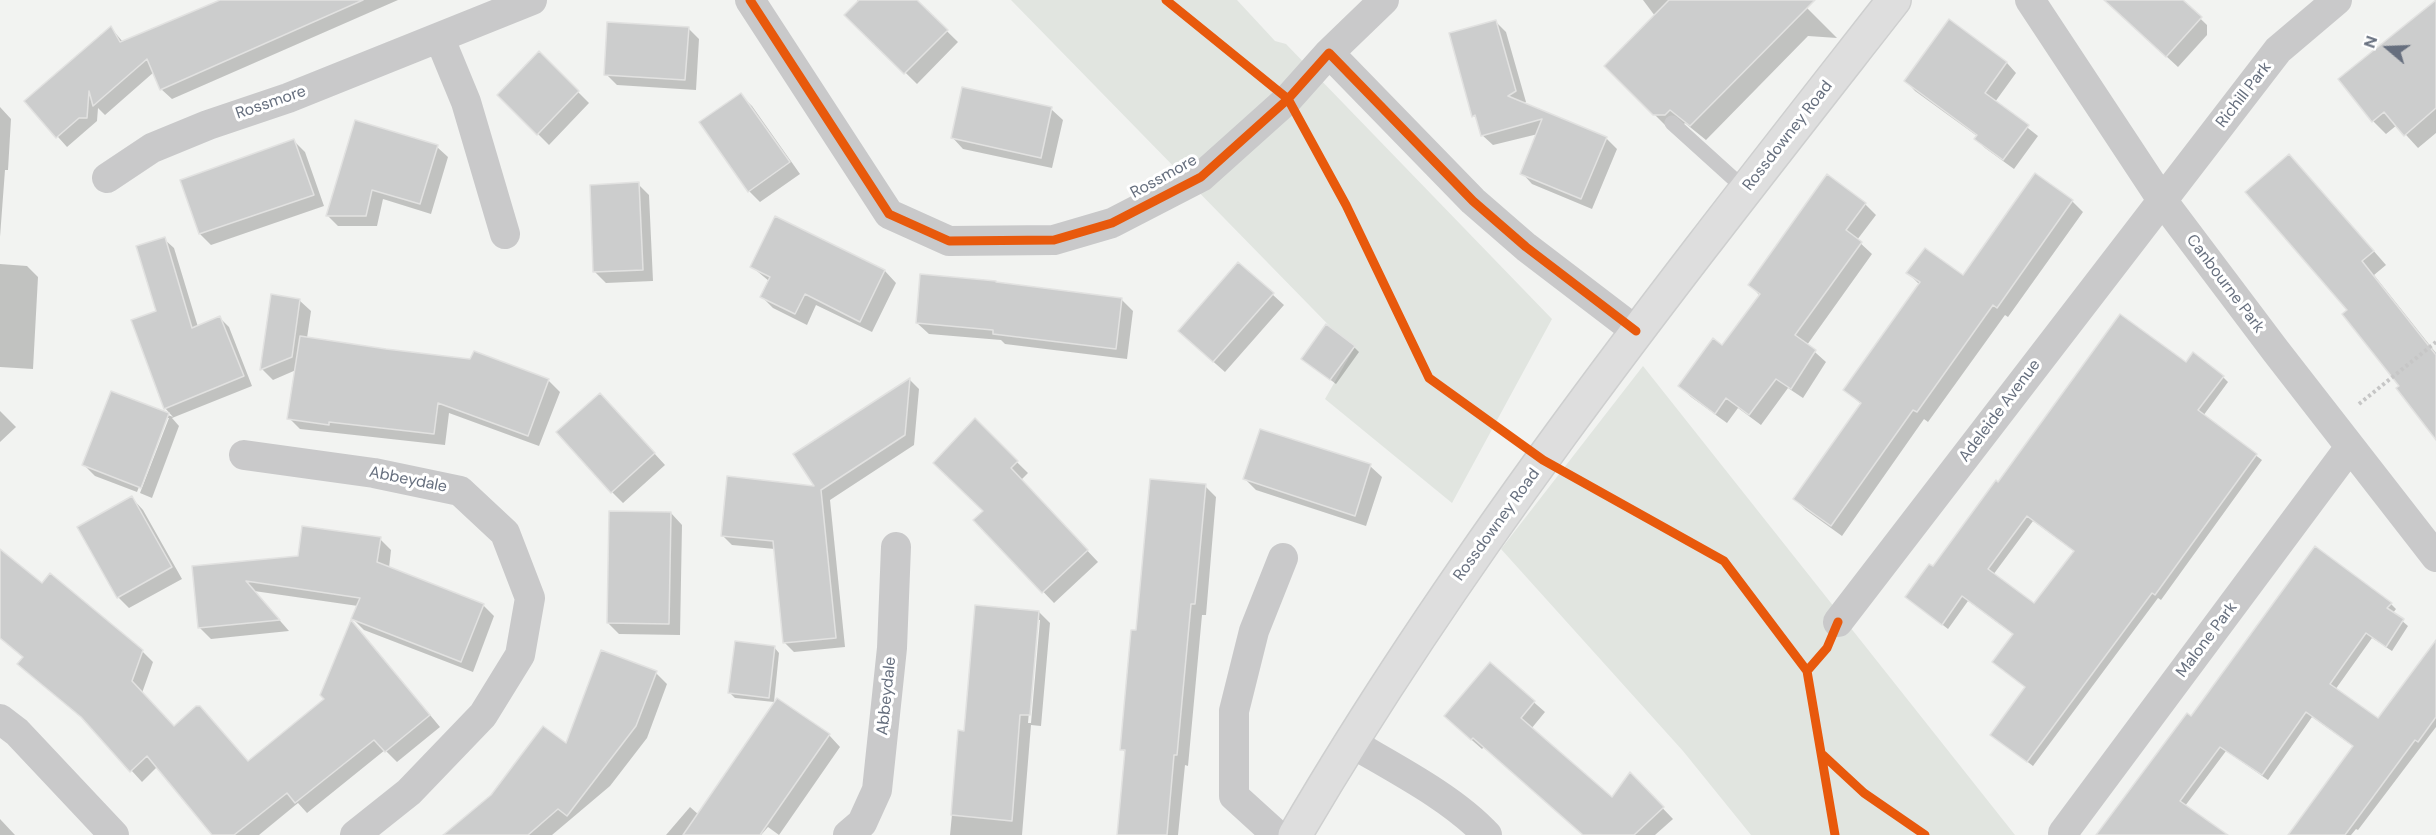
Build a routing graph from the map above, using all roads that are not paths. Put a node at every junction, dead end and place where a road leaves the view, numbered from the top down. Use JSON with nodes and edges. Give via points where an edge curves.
{"nodes":[{"id":1,"x":532,"y":0,"type":"edge"},
{"id":2,"x":750,"y":0,"type":"edge"},
{"id":3,"x":1384,"y":0,"type":"edge"},
{"id":4,"x":1894,"y":0,"type":"edge"},
{"id":5,"x":2030,"y":0,"type":"edge"},
{"id":6,"x":2337,"y":0,"type":"edge"},
{"id":7,"x":440,"y":39,"type":"junction"},
{"id":8,"x":1329,"y":53,"type":"junction"},
{"id":9,"x":1672,"y":123,"type":"dead end"},
{"id":10,"x":107,"y":178,"type":"dead end"},
{"id":11,"x":1746,"y":190,"type":"junction"},
{"id":12,"x":2162,"y":200,"type":"junction"},
{"id":13,"x":505,"y":234,"type":"dead end"},
{"id":14,"x":1636,"y":331,"type":"junction"},
{"id":15,"x":2342,"y":436,"type":"junction"},
{"id":16,"x":244,"y":455,"type":"dead end"},
{"id":17,"x":896,"y":547,"type":"dead end"},
{"id":18,"x":2436,"y":557,"type":"edge"},
{"id":19,"x":1284,"y":558,"type":"dead end"},
{"id":20,"x":1838,"y":622,"type":"dead end"},
{"id":21,"x":0,"y":719,"type":"edge"},
{"id":22,"x":1350,"y":742,"type":"junction"},
{"id":23,"x":2063,"y":833,"type":"dead end"},
{"id":24,"x":114,"y":835,"type":"edge"},
{"id":25,"x":355,"y":835,"type":"edge"},
{"id":26,"x":848,"y":835,"type":"edge"},
{"id":27,"x":1277,"y":835,"type":"edge"},
{"id":28,"x":1295,"y":835,"type":"edge"},
{"id":29,"x":1487,"y":835,"type":"edge"}],
"edges":[{"from":1,"to":7,"type":"street","name":"Rossmore"},
{"from":2,"to":8,"type":"street","name":"Rossmore","via":[[889,214],[949,241],[1054,240],[1112,223],[1201,177],[1288,99]]},
{"from":3,"to":8,"type":"street","name":"Rossmore"},
{"from":4,"to":11,"type":"main road","name":"Rossdowney Road"},
{"from":5,"to":12,"type":"street","name":"Canbourne Park"},
{"from":6,"to":12,"type":"street","name":"Richill Park","via":[[2278,50]]},
{"from":7,"to":10,"type":"street","name":"Rossmore","via":[[162,144]]},
{"from":7,"to":13,"type":"street","via":[[466,102]]},
{"from":8,"to":14,"type":"street","via":[[1473,201]]},
{"from":9,"to":11,"type":"lane"},
{"from":11,"to":14,"type":"main road","name":"Rossdowney Road"},
{"from":12,"to":15,"type":"street","name":"Canbourne Park"},
{"from":12,"to":20,"type":"street","name":"Adeleide Avenue"},
{"from":14,"to":22,"type":"main road","name":"Rossdowney Road","via":[[1475,553]]},
{"from":15,"to":18,"type":"street","name":"Canbourne Park"},
{"from":15,"to":23,"type":"street","name":"Malone Park"},
{"from":16,"to":25,"type":"street","name":"Abbeydale","via":[[374,473],[460,491],[505,533],[530,598],[520,655],[483,714],[410,792]]},
{"from":17,"to":26,"type":"street","name":"Abbeydale","via":[[892,648],[877,790],[862,824]]},
{"from":19,"to":27,"type":"street","via":[[1254,631],[1234,711],[1234,796]]},
{"from":21,"to":24,"type":"street","via":[[17,732]]},
{"from":22,"to":28,"type":"main road","name":"Rossdowney Road"},
{"from":22,"to":29,"type":"street","via":[[1474,820]]}]}
